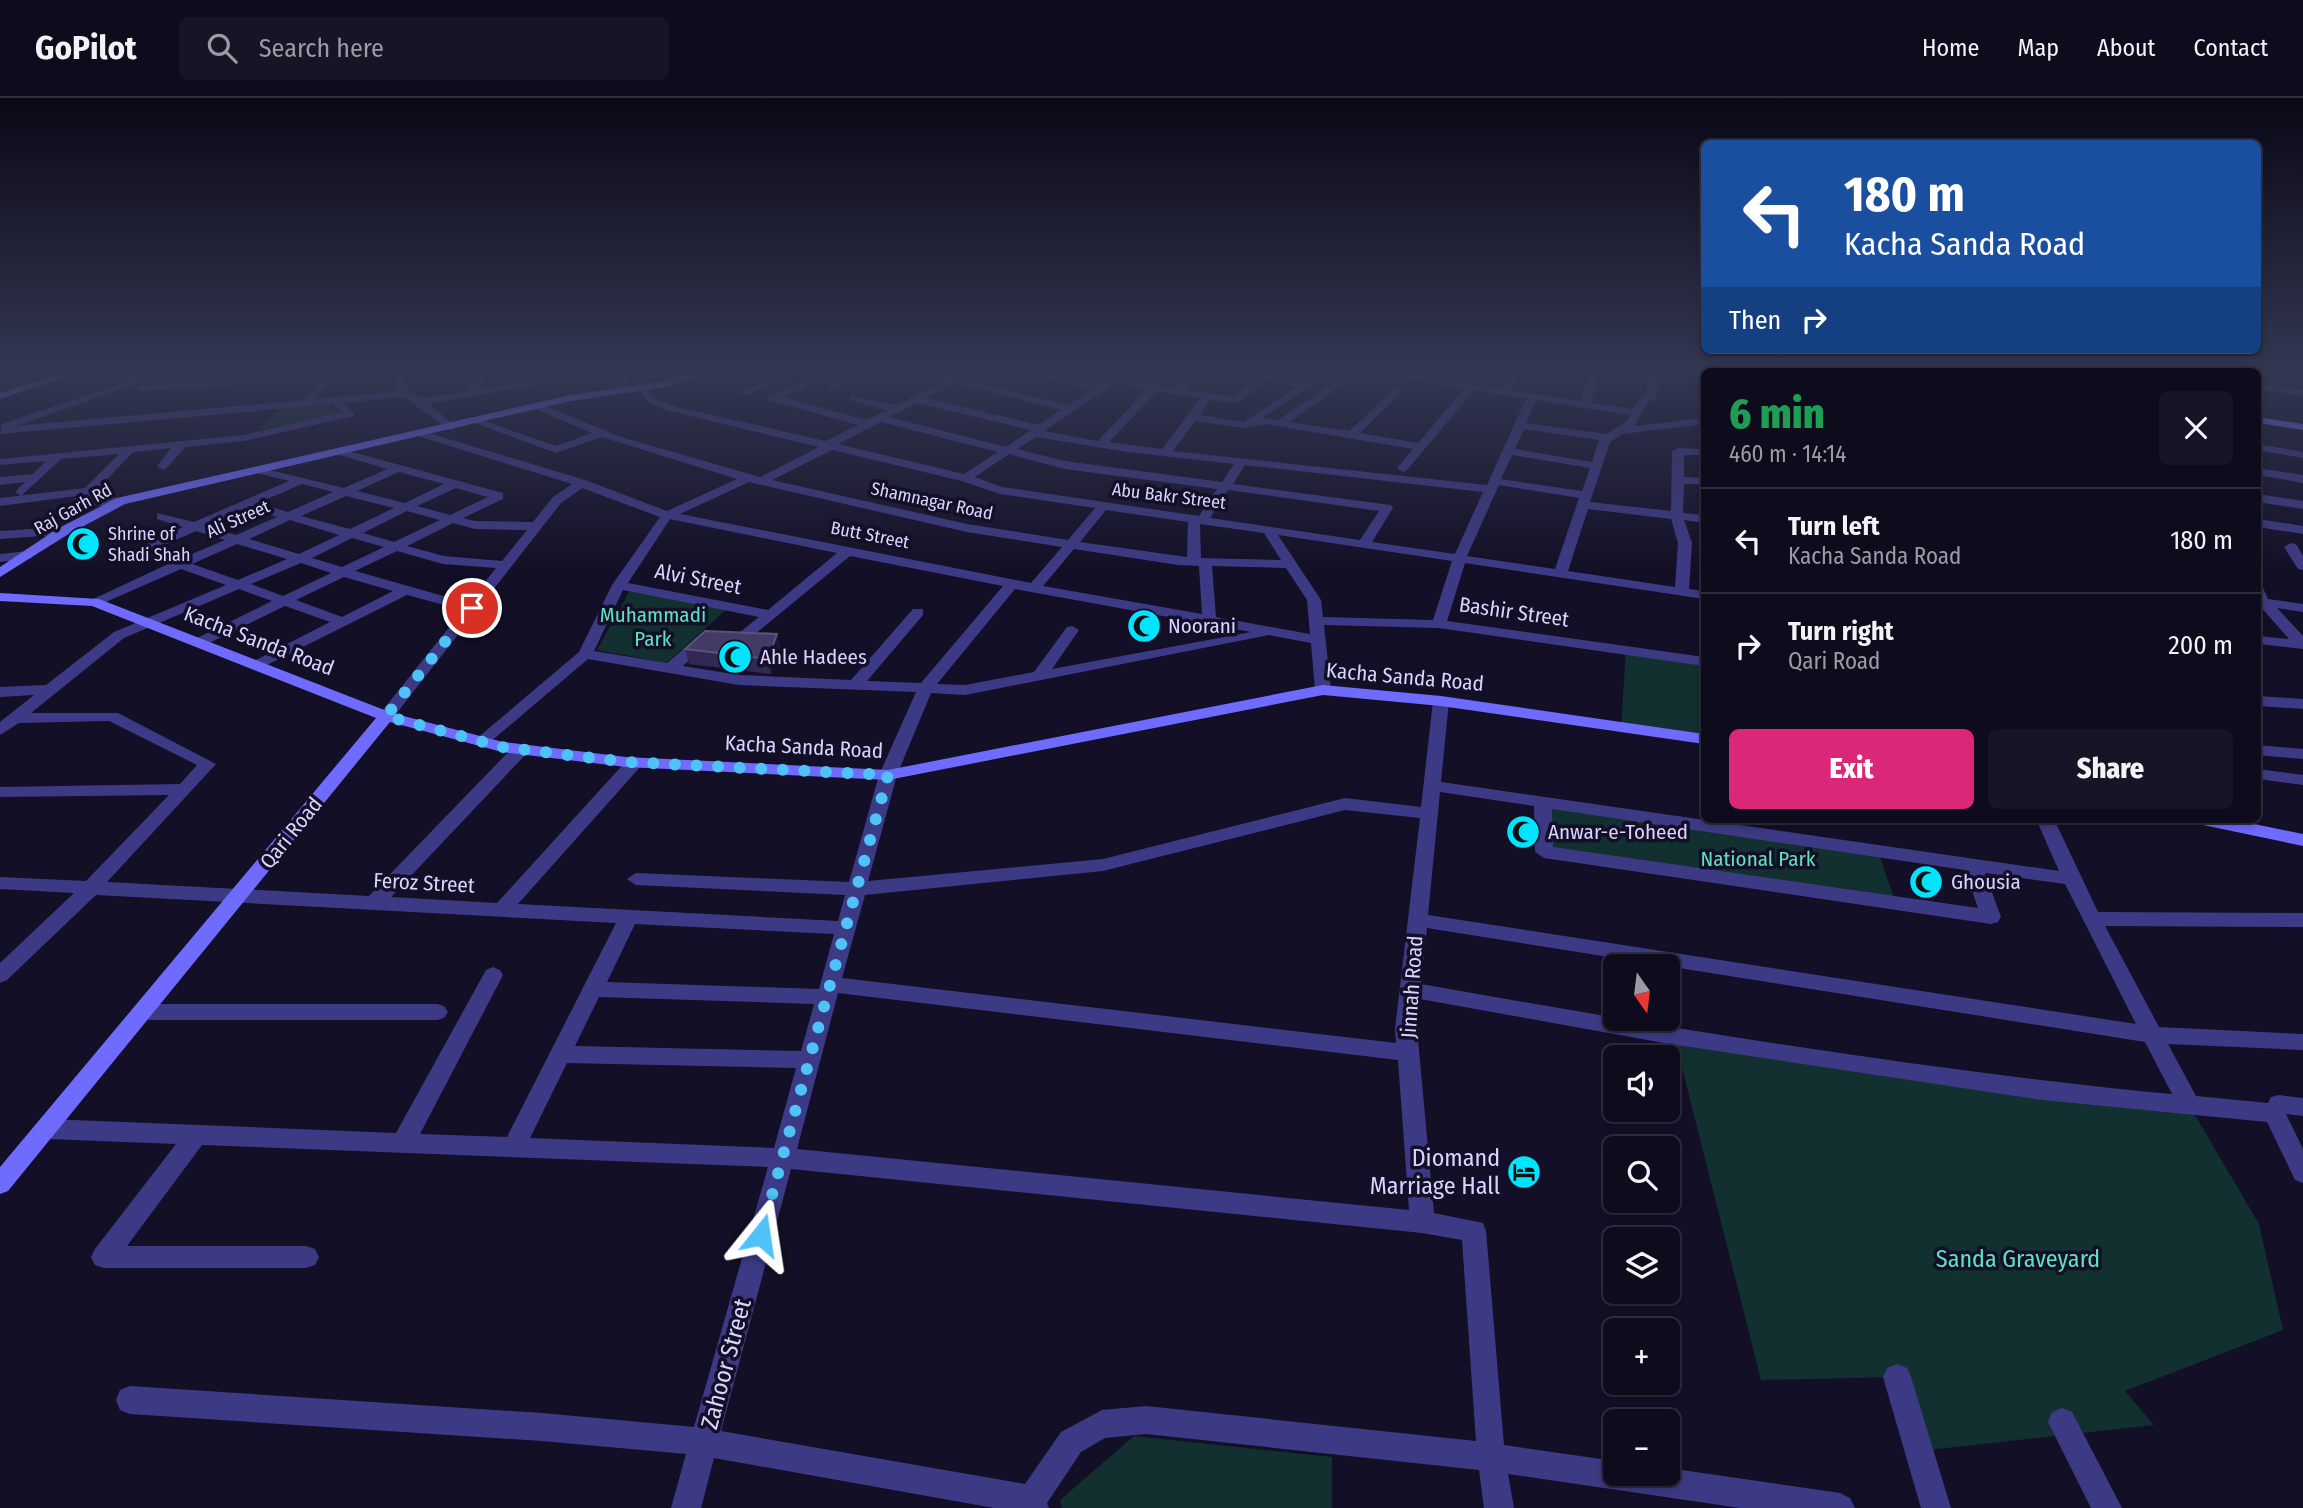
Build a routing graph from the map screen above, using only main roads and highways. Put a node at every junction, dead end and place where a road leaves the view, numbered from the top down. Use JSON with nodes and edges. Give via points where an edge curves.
{"nodes":[{"id":1,"x":400,"y":439,"type":"edge"},
{"id":2,"x":0,"y":573,"type":"edge"},
{"id":3,"x":0,"y":597,"type":"edge"},
{"id":4,"x":386,"y":716,"type":"junction"},
{"id":5,"x":1701,"y":740,"type":"edge"},
{"id":6,"x":2222,"y":823,"type":"edge"},
{"id":7,"x":2303,"y":840,"type":"edge"},
{"id":8,"x":0,"y":1184,"type":"edge"}],
"edges":[{"from":1,"to":2,"type":"main road","name":"Raj Garh Rd","via":[[121,500]]},
{"from":3,"to":4,"type":"main road","name":"Kacha Sanda Road","via":[[94,602]]},
{"from":4,"to":5,"type":"main road","name":"Kacha Sanda Road","via":[[521,749],[635,762],[888,775],[1323,690],[1441,701]]},
{"from":4,"to":8,"type":"main road","name":"Qari Road"},
{"from":6,"to":7,"type":"main road"}]}
